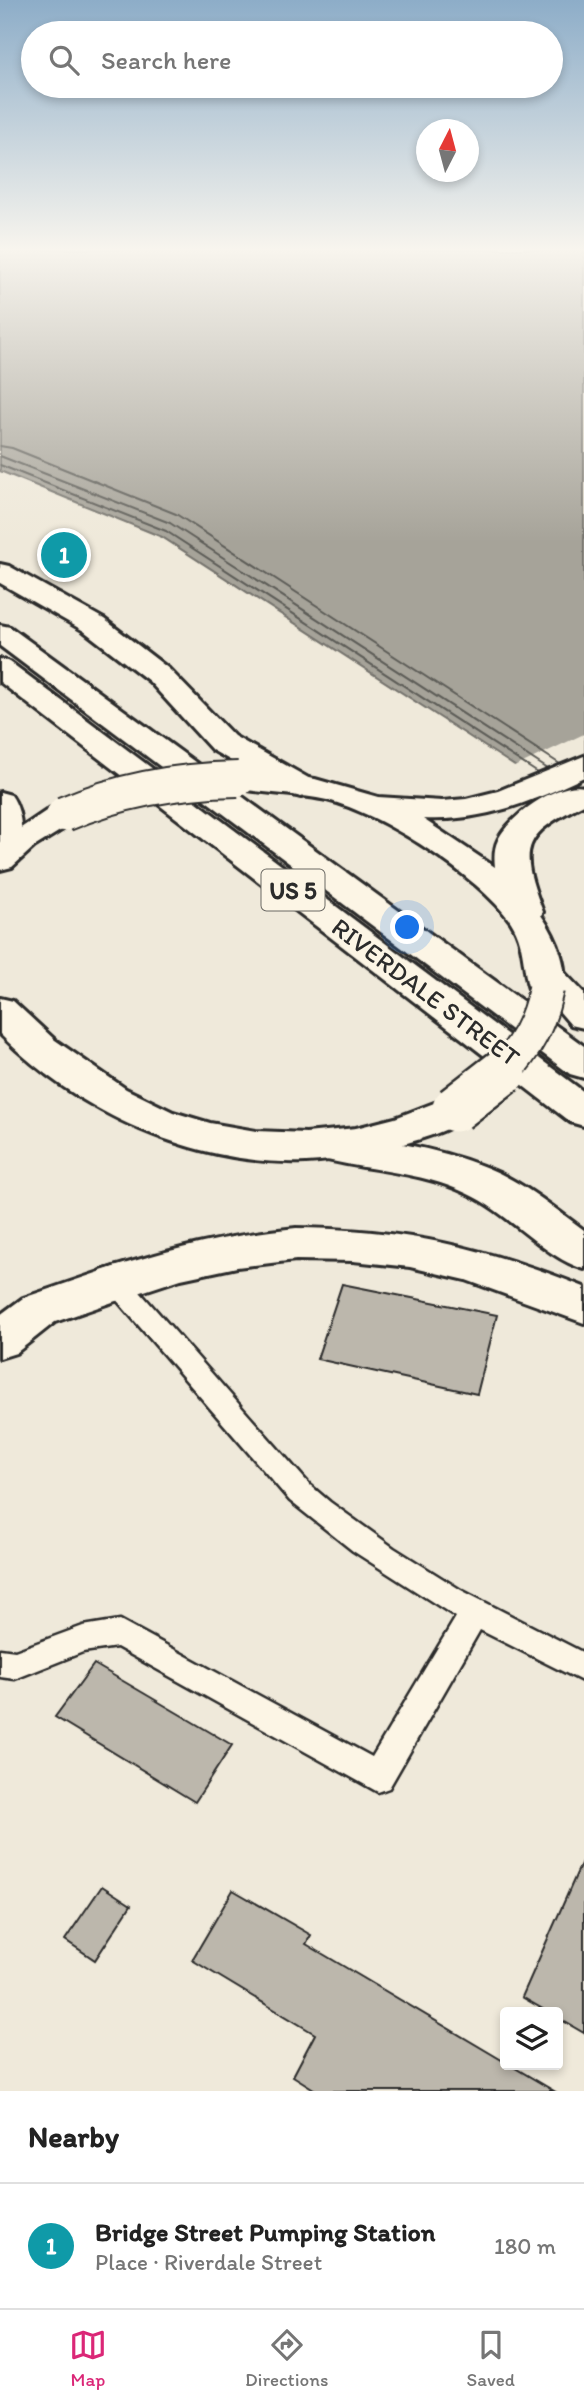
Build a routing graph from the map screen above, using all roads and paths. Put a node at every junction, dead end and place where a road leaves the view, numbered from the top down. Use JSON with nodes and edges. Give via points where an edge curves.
{"nodes":[{"id":1,"x":0,"y":572,"type":"edge"},
{"id":2,"x":0,"y":634,"type":"edge"},
{"id":3,"x":0,"y":668,"type":"edge"},
{"id":4,"x":584,"y":765,"type":"edge"},
{"id":5,"x":301,"y":787,"type":"junction"},
{"id":6,"x":584,"y":790,"type":"edge"},
{"id":7,"x":358,"y":800,"type":"junction"},
{"id":8,"x":0,"y":802,"type":"edge"},
{"id":9,"x":0,"y":859,"type":"edge"},
{"id":10,"x":528,"y":921,"type":"junction"},
{"id":11,"x":546,"y":982,"type":"junction"},
{"id":12,"x":0,"y":1010,"type":"edge"},
{"id":13,"x":584,"y":1016,"type":"edge"},
{"id":14,"x":0,"y":1041,"type":"edge"},
{"id":15,"x":53,"y":1059,"type":"junction"},
{"id":16,"x":584,"y":1065,"type":"edge"},
{"id":17,"x":584,"y":1112,"type":"edge"},
{"id":18,"x":327,"y":1146,"type":"junction"},
{"id":19,"x":584,"y":1253,"type":"edge"},
{"id":20,"x":117,"y":1283,"type":"junction"},
{"id":21,"x":584,"y":1306,"type":"edge"},
{"id":22,"x":0,"y":1340,"type":"edge"},
{"id":23,"x":474,"y":1613,"type":"junction"},
{"id":24,"x":0,"y":1663,"type":"edge"},
{"id":25,"x":584,"y":1668,"type":"edge"}],
"edges":[{"from":1,"to":5,"type":"main road","via":[[94,625],[159,675],[223,743]]},
{"from":2,"to":16,"type":"main road","name":"RIVERDALE STREET","number":"US 5"},
{"from":3,"to":17,"type":"main road","name":"RIVERDALE STREET","number":"US 5"},
{"from":4,"to":7,"type":"main road","via":[[499,804],[470,809],[438,811]]},
{"from":5,"to":7,"type":"main road"},
{"from":5,"to":9,"type":"main road","bridge":true,"via":[[239,779],[145,787],[64,814]]},
{"from":6,"to":10,"type":"main road","via":[[529,821],[512,848],[513,883]]},
{"from":7,"to":10,"type":"main road","via":[[467,861]]},
{"from":8,"to":9,"type":"main road","via":[[5,834]]},
{"from":10,"to":11,"type":"main road","via":[[544,957]]},
{"from":11,"to":13,"type":"main road"},
{"from":11,"to":18,"type":"main road","bridge":true,"via":[[538,1021],[518,1055],[494,1081],[455,1109],[397,1133]]},
{"from":12,"to":15,"type":"main road"},
{"from":14,"to":15,"type":"main road"},
{"from":15,"to":18,"type":"main road","via":[[125,1108],[184,1132],[254,1145]]},
{"from":18,"to":19,"type":"main road","via":[[402,1159],[474,1179]]},
{"from":20,"to":21,"type":"main road","via":[[222,1253],[294,1244],[345,1244],[414,1250],[472,1263]]},
{"from":20,"to":22,"type":"main road","via":[[39,1310]]},
{"from":20,"to":23,"type":"lane","via":[[300,1493],[403,1572]]},
{"from":23,"to":24,"type":"lane","via":[[379,1777],[120,1633],[83,1639],[15,1665]]},
{"from":23,"to":25,"type":"lane"}]}
